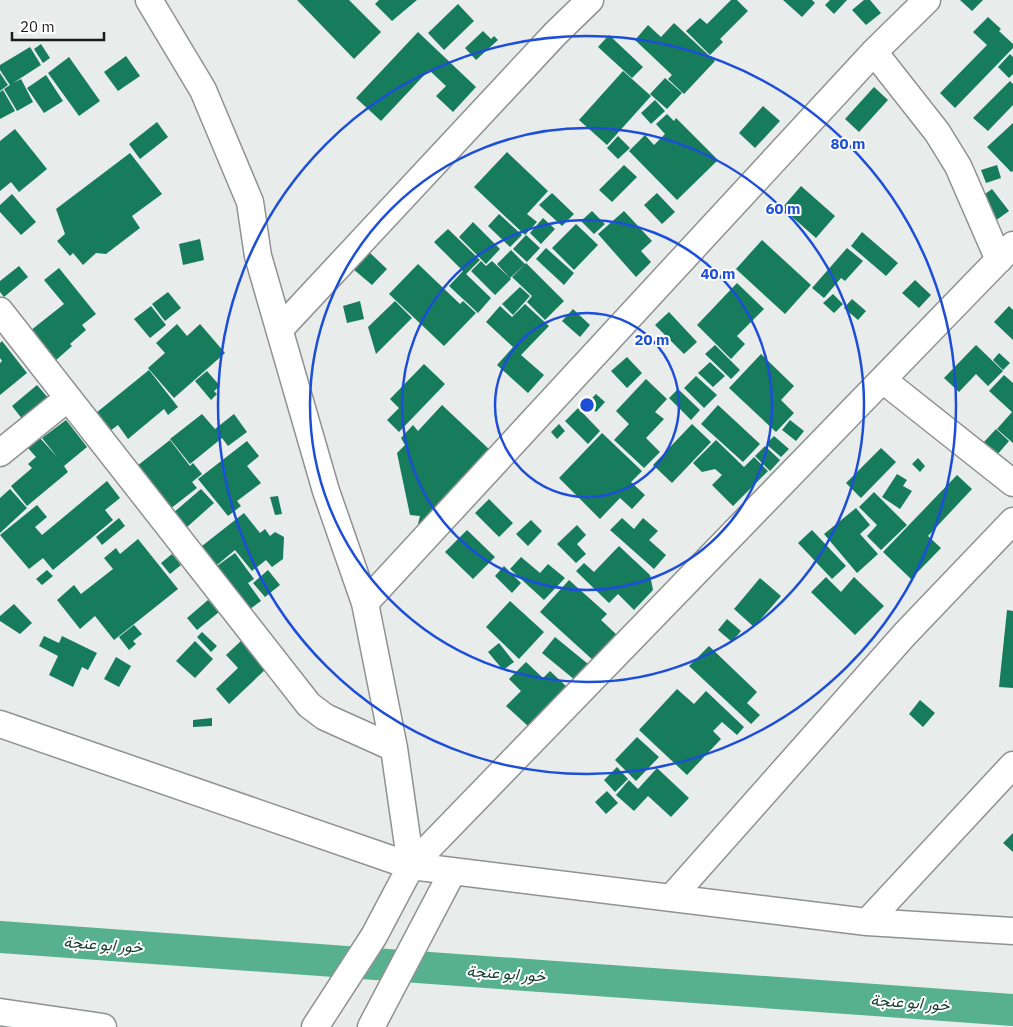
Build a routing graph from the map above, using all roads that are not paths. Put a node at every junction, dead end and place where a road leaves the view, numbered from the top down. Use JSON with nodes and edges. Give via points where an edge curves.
{"nodes":[{"id":1,"x":590,"y":0,"type":"edge"},
{"id":2,"x":927,"y":0,"type":"edge"},
{"id":3,"x":152,"y":2,"type":"edge"},
{"id":4,"x":874,"y":52,"type":"junction"},
{"id":5,"x":1006,"y":252,"type":"edge"},
{"id":6,"x":0,"y":311,"type":"edge"},
{"id":7,"x":280,"y":329,"type":"junction"},
{"id":8,"x":883,"y":380,"type":"junction"},
{"id":9,"x":68,"y":398,"type":"junction"},
{"id":10,"x":0,"y":453,"type":"edge"},
{"id":11,"x":1013,"y":483,"type":"edge"},
{"id":12,"x":1013,"y":521,"type":"edge"},
{"id":13,"x":365,"y":604,"type":"junction"},
{"id":14,"x":0,"y":724,"type":"edge"},
{"id":15,"x":394,"y":748,"type":"junction"},
{"id":16,"x":1013,"y":765,"type":"edge"},
{"id":17,"x":411,"y":866,"type":"junction"},
{"id":18,"x":453,"y":871,"type":"junction"},
{"id":19,"x":671,"y":898,"type":"junction"},
{"id":20,"x":867,"y":922,"type":"junction"},
{"id":21,"x":1013,"y":931,"type":"edge"},
{"id":22,"x":0,"y":1012,"type":"edge"},
{"id":23,"x":103,"y":1027,"type":"edge"},
{"id":24,"x":315,"y":1027,"type":"edge"},
{"id":25,"x":371,"y":1027,"type":"edge"}],
"edges":[{"from":1,"to":7,"type":"street"},
{"from":2,"to":4,"type":"street"},
{"from":3,"to":7,"type":"street","via":[[203,90],[250,202],[258,256]]},
{"from":4,"to":5,"type":"street","via":[[937,132]]},
{"from":4,"to":13,"type":"street"},
{"from":5,"to":8,"type":"street"},
{"from":6,"to":9,"type":"street"},
{"from":7,"to":13,"type":"street","via":[[326,491]]},
{"from":8,"to":11,"type":"street"},
{"from":8,"to":17,"type":"street"},
{"from":9,"to":10,"type":"street"},
{"from":9,"to":15,"type":"street","via":[[309,705],[325,717]]},
{"from":12,"to":19,"type":"street","via":[[904,634]]},
{"from":13,"to":15,"type":"street"},
{"from":14,"to":17,"type":"street"},
{"from":15,"to":17,"type":"street"},
{"from":16,"to":20,"type":"street"},
{"from":17,"to":18,"type":"street"},
{"from":17,"to":24,"type":"street","via":[[374,936]]},
{"from":18,"to":19,"type":"street"},
{"from":18,"to":25,"type":"street"},
{"from":19,"to":20,"type":"street"},
{"from":20,"to":21,"type":"street"},
{"from":22,"to":23,"type":"street"}]}
